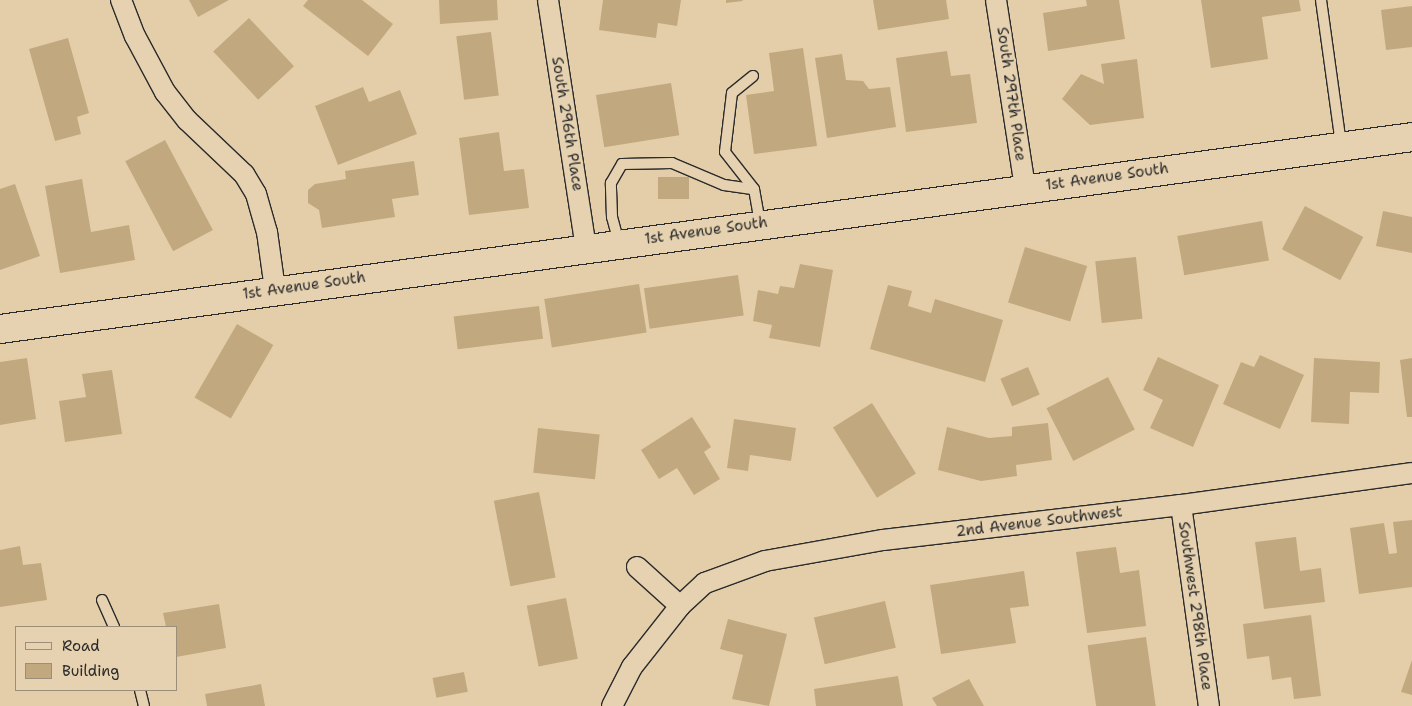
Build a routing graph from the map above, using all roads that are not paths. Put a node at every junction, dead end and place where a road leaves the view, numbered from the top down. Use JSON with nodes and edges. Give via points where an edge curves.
{"nodes":[{"id":1,"x":121,"y":0,"type":"edge"},
{"id":2,"x":548,"y":0,"type":"edge"},
{"id":3,"x":996,"y":0,"type":"edge"},
{"id":4,"x":1321,"y":0,"type":"edge"},
{"id":5,"x":754,"y":76,"type":"dead end"},
{"id":6,"x":1412,"y":137,"type":"edge"},
{"id":7,"x":1341,"y":146,"type":"junction"},
{"id":8,"x":1025,"y":188,"type":"junction"},
{"id":9,"x":754,"y":189,"type":"junction"},
{"id":10,"x":760,"y":224,"type":"junction"},
{"id":11,"x":619,"y":243,"type":"junction"},
{"id":12,"x":586,"y":248,"type":"junction"},
{"id":13,"x":275,"y":290,"type":"junction"},
{"id":14,"x":0,"y":329,"type":"edge"},
{"id":15,"x":1412,"y":473,"type":"edge"},
{"id":16,"x":1181,"y":505,"type":"junction"},
{"id":17,"x":637,"y":567,"type":"dead end"},
{"id":18,"x":102,"y":600,"type":"dead end"},
{"id":19,"x":680,"y":606,"type":"junction"},
{"id":20,"x":114,"y":626,"type":"edge"},
{"id":21,"x":140,"y":691,"type":"edge"},
{"id":22,"x":144,"y":706,"type":"edge"},
{"id":23,"x":612,"y":706,"type":"edge"},
{"id":24,"x":1209,"y":706,"type":"edge"}],
"edges":[{"from":1,"to":13,"type":"street","via":[[135,36],[165,92],[187,120],[244,174],[256,194],[267,232]]},
{"from":2,"to":12,"type":"street","name":"South 296th Place"},
{"from":3,"to":8,"type":"street","name":"South 297th Place"},
{"from":4,"to":7,"type":"lane"},
{"from":5,"to":9,"type":"lane","via":[[732,93],[725,152]]},
{"from":6,"to":7,"type":"street","name":"1st Avenue South"},
{"from":7,"to":8,"type":"street","name":"1st Avenue South"},
{"from":8,"to":10,"type":"street","name":"1st Avenue South"},
{"from":9,"to":10,"type":"lane"},
{"from":9,"to":11,"type":"lane","via":[[724,184],[672,163],[622,164],[611,183],[612,217]]},
{"from":10,"to":11,"type":"street","name":"1st Avenue South"},
{"from":11,"to":12,"type":"street","name":"1st Avenue South"},
{"from":12,"to":13,"type":"street","name":"1st Avenue South"},
{"from":13,"to":14,"type":"street","name":"1st Avenue South"},
{"from":15,"to":16,"type":"street","name":"2nd Avenue Southwest"},
{"from":16,"to":19,"type":"street","name":"2nd Avenue Southwest","via":[[805,552],[765,561],[705,583]]},
{"from":16,"to":24,"type":"street","name":"Southwest 298th Place"},
{"from":17,"to":19,"type":"street"},
{"from":18,"to":20,"type":"lane"},
{"from":19,"to":23,"type":"street","name":"2nd Avenue Southwest","via":[[632,667]]},
{"from":21,"to":22,"type":"lane"}]}
